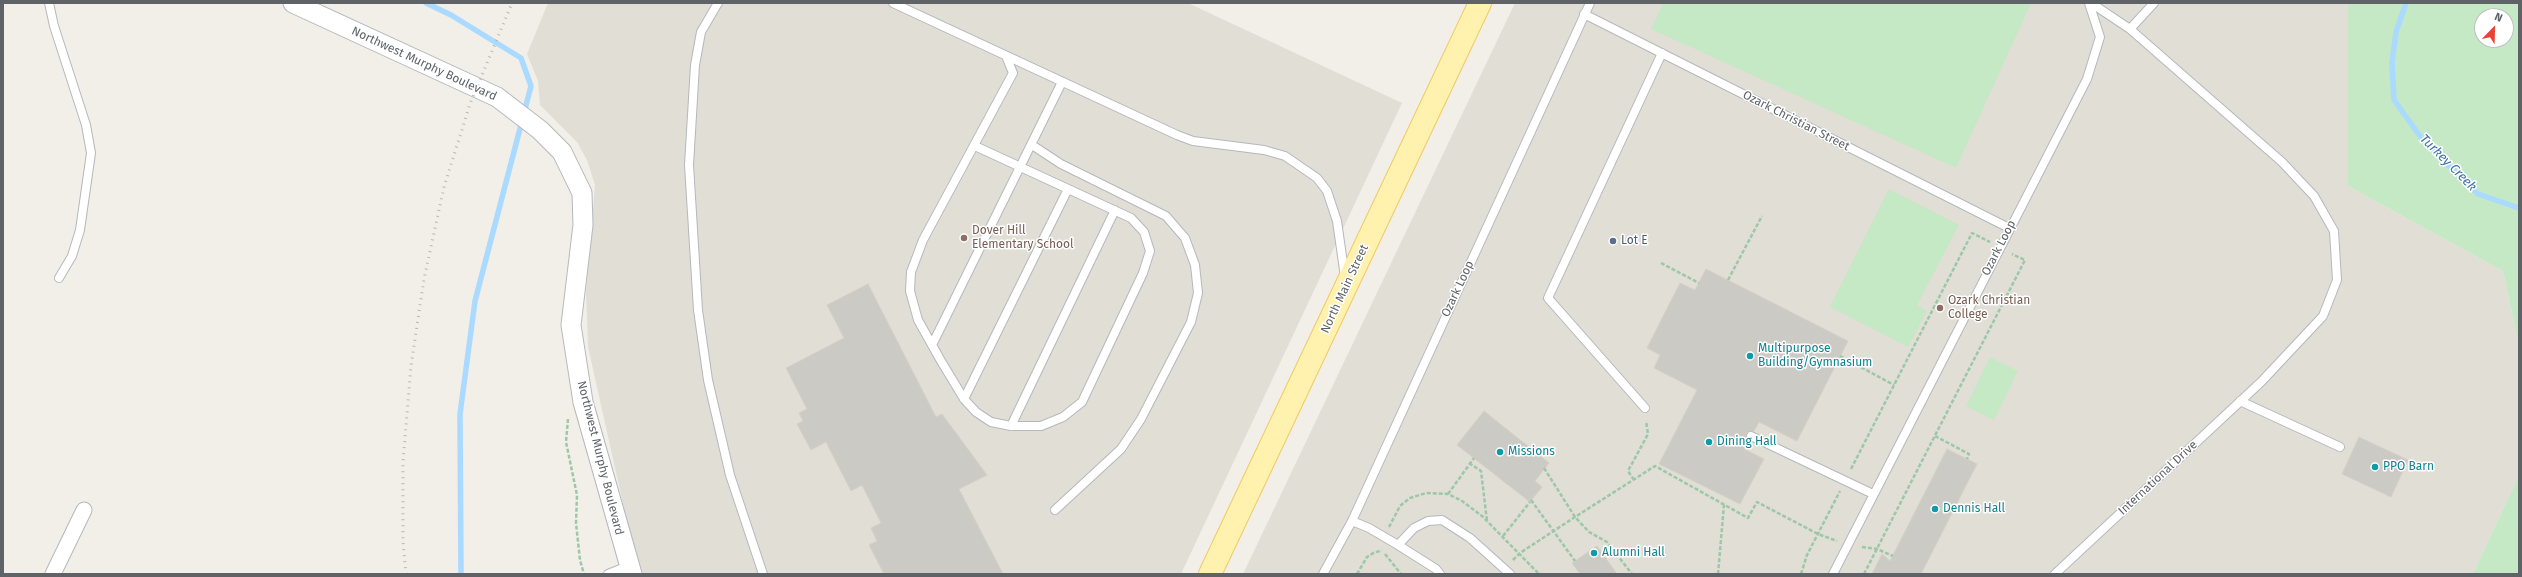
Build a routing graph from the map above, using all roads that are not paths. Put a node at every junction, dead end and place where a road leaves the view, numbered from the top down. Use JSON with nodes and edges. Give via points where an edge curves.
{"nodes":[{"id":1,"x":49,"y":3,"type":"edge"},
{"id":2,"x":293,"y":3,"type":"edge"},
{"id":3,"x":718,"y":3,"type":"edge"},
{"id":4,"x":893,"y":3,"type":"edge"},
{"id":5,"x":1480,"y":3,"type":"edge"},
{"id":6,"x":1590,"y":3,"type":"edge"},
{"id":7,"x":2090,"y":3,"type":"edge"},
{"id":8,"x":2154,"y":3,"type":"edge"},
{"id":9,"x":1584,"y":14,"type":"junction"},
{"id":10,"x":2130,"y":29,"type":"junction"},
{"id":11,"x":1662,"y":52,"type":"junction"},
{"id":12,"x":1006,"y":56,"type":"junction"},
{"id":13,"x":1062,"y":82,"type":"junction"},
{"id":14,"x":1032,"y":145,"type":"junction"},
{"id":15,"x":975,"y":146,"type":"junction"},
{"id":16,"x":1021,"y":167,"type":"junction"},
{"id":17,"x":1068,"y":189,"type":"junction"},
{"id":18,"x":1115,"y":210,"type":"junction"},
{"id":19,"x":2009,"y":228,"type":"junction"},
{"id":20,"x":59,"y":278,"type":"dead end"},
{"id":21,"x":1346,"y":286,"type":"junction"},
{"id":22,"x":932,"y":345,"type":"junction"},
{"id":23,"x":964,"y":399,"type":"junction"},
{"id":24,"x":2240,"y":401,"type":"junction"},
{"id":25,"x":1645,"y":408,"type":"road end"},
{"id":26,"x":1011,"y":426,"type":"junction"},
{"id":27,"x":1751,"y":436,"type":"dead end"},
{"id":28,"x":2340,"y":447,"type":"dead end"},
{"id":29,"x":1873,"y":494,"type":"junction"},
{"id":30,"x":84,"y":510,"type":"dead end"},
{"id":31,"x":1055,"y":510,"type":"dead end"},
{"id":32,"x":1352,"y":521,"type":"junction"},
{"id":33,"x":1398,"y":545,"type":"junction"},
{"id":34,"x":630,"y":570,"type":"edge"},
{"id":35,"x":1508,"y":571,"type":"edge"},
{"id":36,"x":52,"y":574,"type":"edge"},
{"id":37,"x":608,"y":574,"type":"edge"},
{"id":38,"x":763,"y":574,"type":"edge"},
{"id":39,"x":1210,"y":574,"type":"edge"},
{"id":40,"x":1323,"y":574,"type":"edge"},
{"id":41,"x":1440,"y":574,"type":"edge"},
{"id":42,"x":1832,"y":574,"type":"edge"},
{"id":43,"x":2055,"y":574,"type":"edge"}],
"edges":[{"from":1,"to":20,"type":"lane","via":[[86,125],[91,153],[80,230],[72,256]]},
{"from":2,"to":34,"type":"street","name":"Northwest Murphy Boulevard","via":[[497,97],[540,130],[562,152],[582,193],[583,225],[571,324],[583,402]]},
{"from":3,"to":38,"type":"lane","via":[[701,32],[695,65],[690,165],[698,310],[708,380],[730,475]]},
{"from":4,"to":12,"type":"lane"},
{"from":5,"to":21,"type":"main road","name":"North Main Street"},
{"from":6,"to":9,"type":"lane","name":"Ozark Loop"},
{"from":7,"to":10,"type":"lane","name":"International Drive"},
{"from":7,"to":19,"type":"lane","name":"Ozark Loop","via":[[2100,37],[2087,79]]},
{"from":8,"to":10,"type":"lane"},
{"from":9,"to":11,"type":"lane","name":"Ozark Christian Street"},
{"from":9,"to":32,"type":"lane","name":"Ozark Loop"},
{"from":10,"to":24,"type":"lane","name":"International Drive","via":[[2282,162],[2314,196],[2334,231],[2337,280],[2323,316]]},
{"from":11,"to":19,"type":"lane","name":"Ozark Christian Street"},
{"from":11,"to":25,"type":"lane","via":[[1548,298]]},
{"from":12,"to":13,"type":"lane"},
{"from":12,"to":15,"type":"lane","via":[[1013,73]]},
{"from":13,"to":14,"type":"lane"},
{"from":13,"to":21,"type":"lane","via":[[1193,141],[1264,150],[1285,156],[1303,167],[1317,178],[1334,206]]},
{"from":14,"to":16,"type":"lane"},
{"from":14,"to":31,"type":"lane","via":[[1061,164],[1166,216],[1185,238],[1195,265],[1198,292],[1191,322],[1141,419],[1121,449]]},
{"from":15,"to":16,"type":"lane"},
{"from":15,"to":22,"type":"lane","via":[[923,240],[911,272],[910,291],[918,320]]},
{"from":16,"to":17,"type":"lane"},
{"from":16,"to":22,"type":"lane"},
{"from":17,"to":18,"type":"lane"},
{"from":17,"to":23,"type":"lane"},
{"from":18,"to":26,"type":"lane"},
{"from":18,"to":26,"type":"lane","via":[[1131,218],[1144,232],[1150,251],[1143,273],[1093,382],[1082,402],[1064,417],[1041,426]]},
{"from":19,"to":29,"type":"lane","name":"Ozark Loop"},
{"from":21,"to":39,"type":"main road","name":"North Main Street"},
{"from":22,"to":23,"type":"lane"},
{"from":23,"to":26,"type":"lane","via":[[976,412],[991,422]]},
{"from":24,"to":28,"type":"lane"},
{"from":24,"to":43,"type":"lane","name":"International Drive"},
{"from":27,"to":29,"type":"lane"},
{"from":29,"to":42,"type":"lane","name":"Ozark Loop"},
{"from":30,"to":36,"type":"street"},
{"from":32,"to":33,"type":"lane"},
{"from":32,"to":40,"type":"lane","name":"Ozark Loop"},
{"from":33,"to":35,"type":"lane","via":[[1428,521],[1442,520],[1470,538]]},
{"from":33,"to":41,"type":"lane"},
{"from":34,"to":37,"type":"lane"}]}
